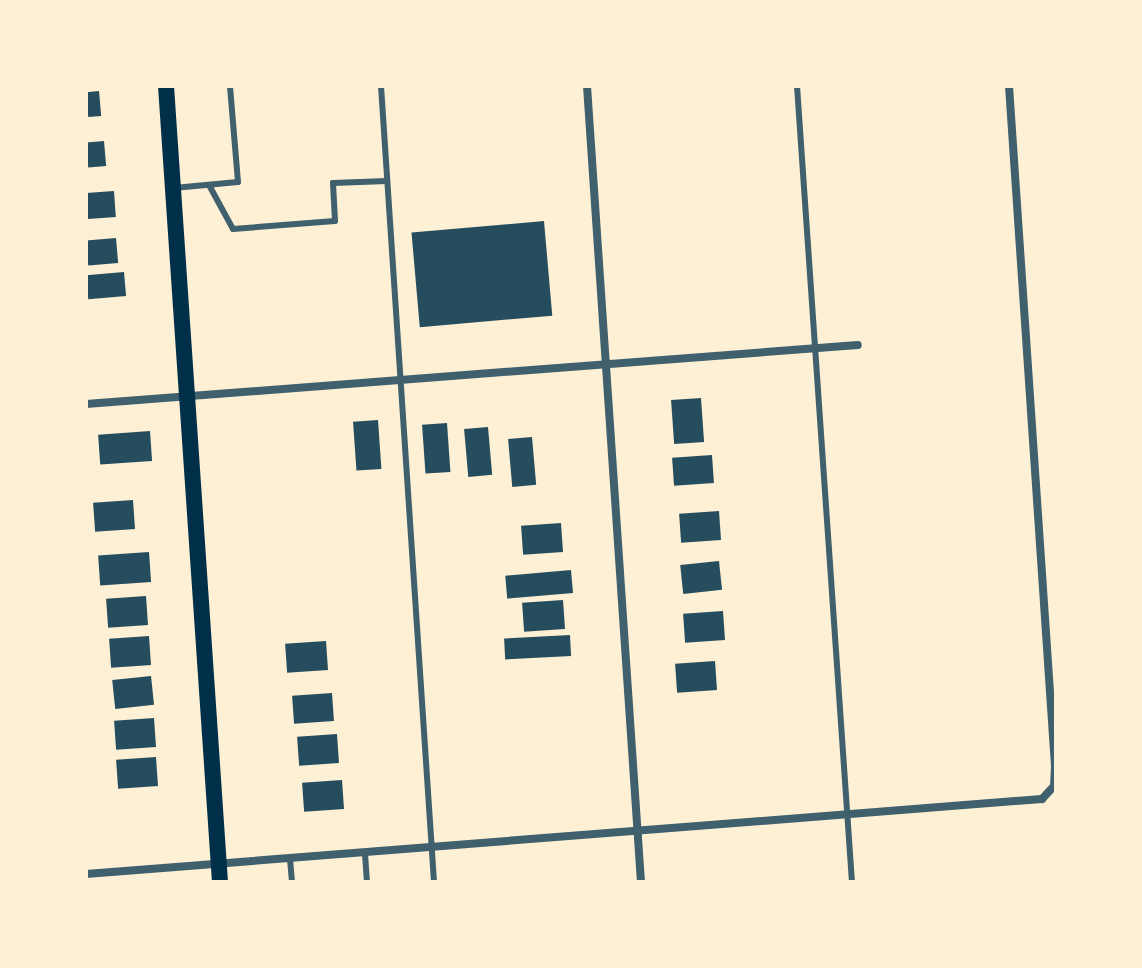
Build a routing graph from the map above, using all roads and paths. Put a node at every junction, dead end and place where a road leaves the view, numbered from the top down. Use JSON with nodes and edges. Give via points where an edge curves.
{"nodes":[{"id":1,"x":166,"y":86,"type":"edge"},
{"id":2,"x":230,"y":86,"type":"edge"},
{"id":3,"x":381,"y":86,"type":"edge"},
{"id":4,"x":587,"y":86,"type":"edge"},
{"id":5,"x":797,"y":86,"type":"edge"},
{"id":6,"x":1009,"y":86,"type":"edge"},
{"id":7,"x":387,"y":181,"type":"junction"},
{"id":8,"x":209,"y":185,"type":"junction"},
{"id":9,"x":173,"y":188,"type":"junction"},
{"id":10,"x":858,"y":345,"type":"dead end"},
{"id":11,"x":816,"y":348,"type":"junction"},
{"id":12,"x":605,"y":365,"type":"junction"},
{"id":13,"x":401,"y":381,"type":"junction"},
{"id":14,"x":186,"y":397,"type":"junction"},
{"id":15,"x":86,"y":404,"type":"edge"},
{"id":16,"x":848,"y":817,"type":"junction"},
{"id":17,"x":638,"y":834,"type":"junction"},
{"id":18,"x":432,"y":849,"type":"junction"},
{"id":19,"x":365,"y":854,"type":"junction"},
{"id":20,"x":290,"y":859,"type":"junction"},
{"id":21,"x":219,"y":873,"type":"edge"},
{"id":22,"x":86,"y":874,"type":"edge"},
{"id":23,"x":292,"y":882,"type":"edge"},
{"id":24,"x":367,"y":882,"type":"edge"},
{"id":25,"x":434,"y":882,"type":"edge"},
{"id":26,"x":641,"y":882,"type":"edge"},
{"id":27,"x":852,"y":882,"type":"edge"}],
"edges":[{"from":1,"to":9,"type":"main road"},
{"from":2,"to":8,"type":"lane","via":[[238,182]]},
{"from":3,"to":7,"type":"lane"},
{"from":4,"to":12,"type":"street"},
{"from":5,"to":11,"type":"lane"},
{"from":6,"to":16,"type":"street","via":[[1055,766],[1049,793],[1024,804]]},
{"from":7,"to":8,"type":"lane","via":[[333,183],[335,221],[233,229]]},
{"from":7,"to":13,"type":"lane"},
{"from":8,"to":9,"type":"lane"},
{"from":9,"to":14,"type":"main road"},
{"from":10,"to":11,"type":"street"},
{"from":11,"to":12,"type":"street"},
{"from":11,"to":16,"type":"lane"},
{"from":12,"to":13,"type":"street"},
{"from":12,"to":17,"type":"street"},
{"from":13,"to":14,"type":"street"},
{"from":13,"to":18,"type":"lane"},
{"from":14,"to":15,"type":"street"},
{"from":14,"to":21,"type":"main road"},
{"from":16,"to":17,"type":"street"},
{"from":16,"to":27,"type":"lane"},
{"from":17,"to":18,"type":"street"},
{"from":17,"to":26,"type":"street"},
{"from":18,"to":19,"type":"street"},
{"from":18,"to":25,"type":"lane"},
{"from":19,"to":20,"type":"street"},
{"from":19,"to":24,"type":"lane"},
{"from":20,"to":21,"type":"street"},
{"from":20,"to":23,"type":"lane"},
{"from":21,"to":22,"type":"street"}]}
